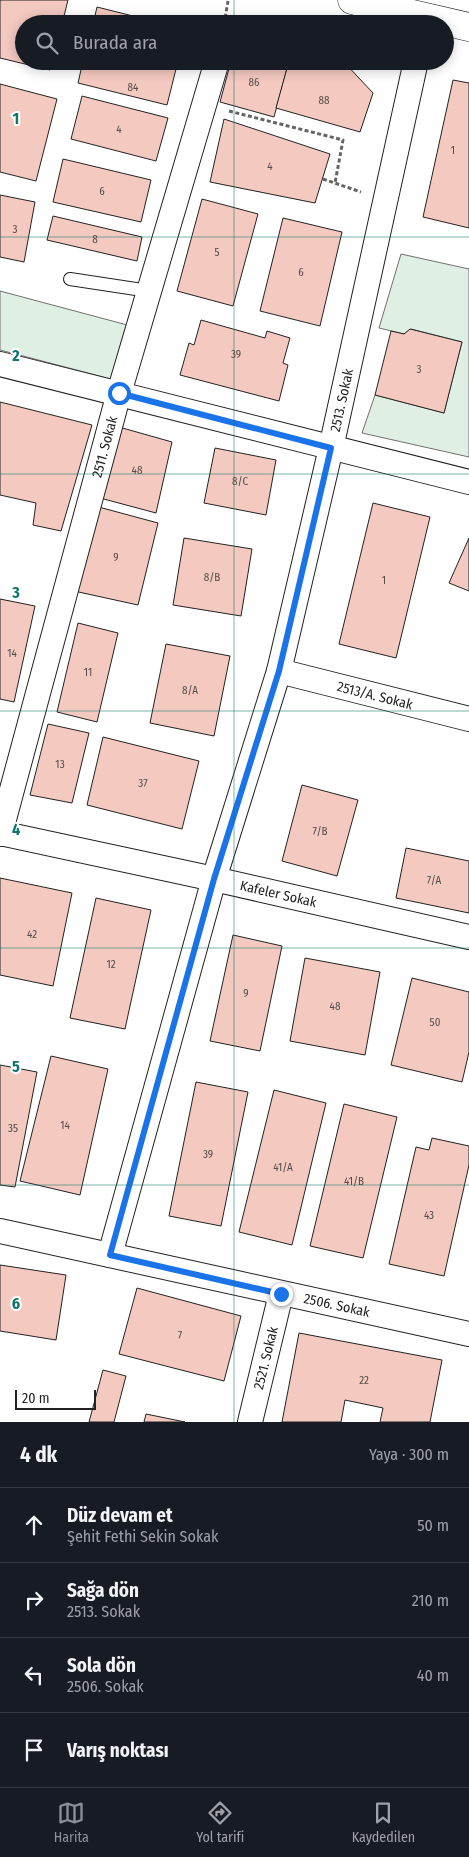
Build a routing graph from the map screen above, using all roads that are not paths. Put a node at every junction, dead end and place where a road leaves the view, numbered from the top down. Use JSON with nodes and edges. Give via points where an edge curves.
{"nodes":[{"id":1,"x":352,"y":0,"type":"edge"},
{"id":2,"x":403,"y":15,"type":"edge"},
{"id":3,"x":454,"y":25,"type":"edge"},
{"id":4,"x":469,"y":27,"type":"edge"},
{"id":5,"x":214,"y":70,"type":"edge"},
{"id":6,"x":414,"y":70,"type":"edge"},
{"id":7,"x":70,"y":279,"type":"dead end"},
{"id":8,"x":149,"y":291,"type":"junction"},
{"id":9,"x":0,"y":364,"type":"edge"},
{"id":10,"x":119,"y":393,"type":"junction"},
{"id":11,"x":331,"y":448,"type":"junction"},
{"id":12,"x":469,"y":482,"type":"edge"},
{"id":13,"x":279,"y":671,"type":"junction"},
{"id":14,"x":469,"y":719,"type":"edge"},
{"id":15,"x":0,"y":834,"type":"edge"},
{"id":16,"x":214,"y":879,"type":"junction"},
{"id":17,"x":469,"y":937,"type":"edge"},
{"id":18,"x":0,"y":1230,"type":"edge"},
{"id":19,"x":110,"y":1255,"type":"junction"},
{"id":20,"x":281,"y":1294,"type":"junction"},
{"id":21,"x":469,"y":1334,"type":"edge"},
{"id":22,"x":250,"y":1422,"type":"edge"}],
"edges":[{"from":1,"to":2,"type":"street"},
{"from":3,"to":4,"type":"street"},
{"from":5,"to":8,"type":"street","name":"2511. Sokak"},
{"from":6,"to":11,"type":"street","name":"2513. Sokak"},
{"from":7,"to":8,"type":"lane"},
{"from":8,"to":10,"type":"street","name":"2511. Sokak"},
{"from":9,"to":10,"type":"street"},
{"from":10,"to":11,"type":"street"},
{"from":10,"to":15,"type":"street","name":"2511. Sokak"},
{"from":11,"to":12,"type":"street"},
{"from":11,"to":13,"type":"street","name":"2513. Sokak"},
{"from":13,"to":14,"type":"street","name":"2513/A. Sokak"},
{"from":13,"to":16,"type":"street","name":"2513. Sokak"},
{"from":15,"to":16,"type":"street","name":"Kafeler Sokak"},
{"from":16,"to":17,"type":"street","name":"Kafeler Sokak"},
{"from":16,"to":19,"type":"street","name":"2513. Sokak"},
{"from":18,"to":19,"type":"street","name":"2506. Sokak"},
{"from":19,"to":20,"type":"street","name":"2506. Sokak"},
{"from":20,"to":21,"type":"street","name":"2506. Sokak"},
{"from":20,"to":22,"type":"street","name":"2521. Sokak"}]}
